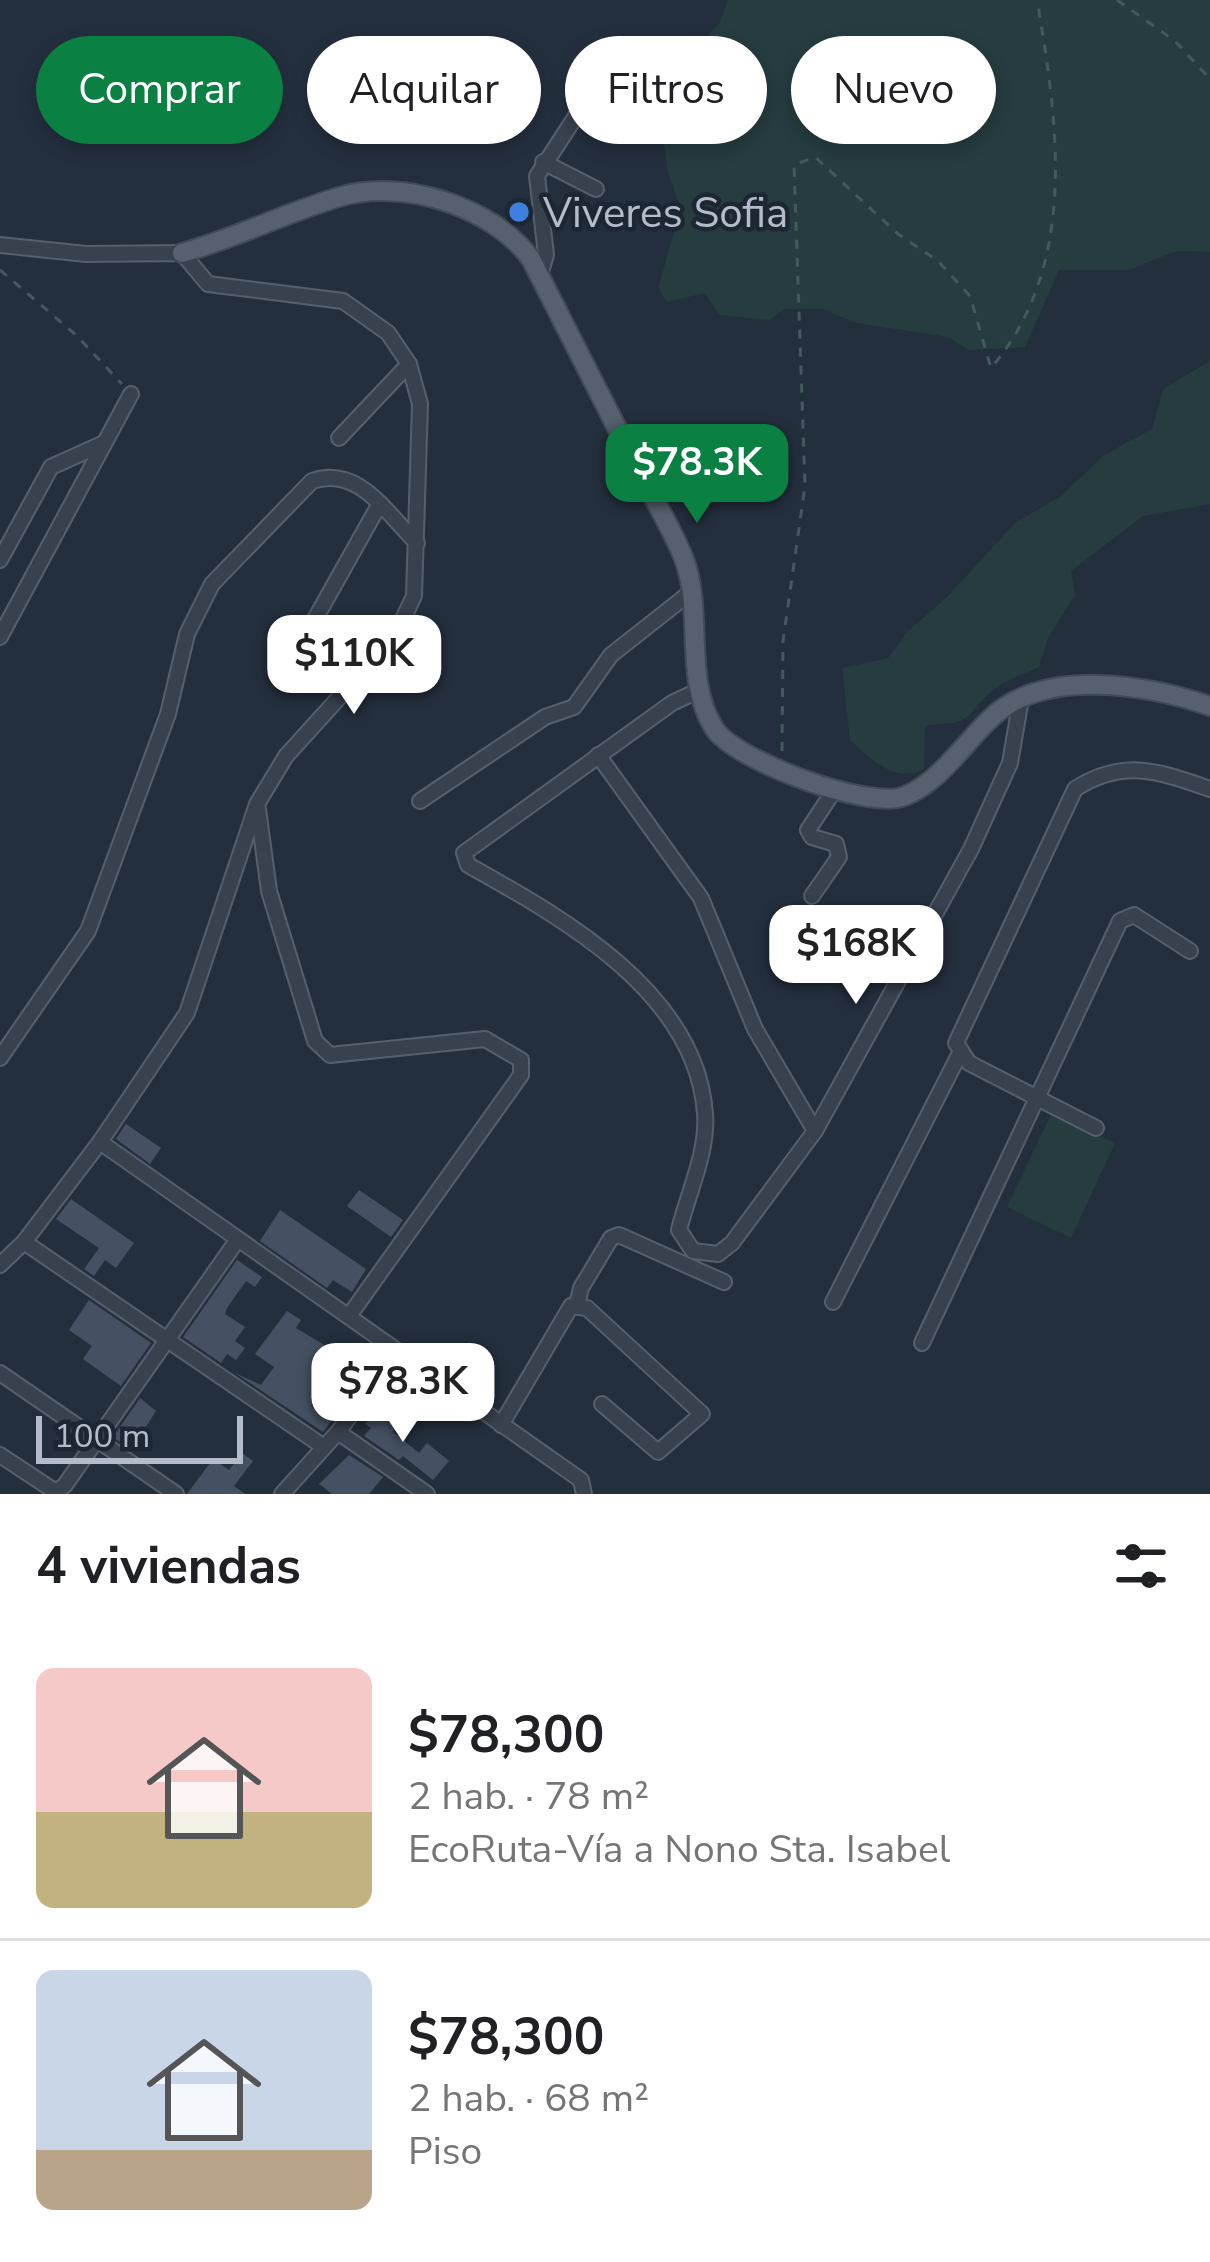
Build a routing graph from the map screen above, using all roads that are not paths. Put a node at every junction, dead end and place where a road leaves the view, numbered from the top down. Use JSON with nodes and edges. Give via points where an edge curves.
{"nodes":[{"id":1,"x":565,"y":131,"type":"edge"},
{"id":2,"x":543,"y":162,"type":"junction"},
{"id":3,"x":596,"y":189,"type":"dead end"},
{"id":4,"x":0,"y":245,"type":"edge"},
{"id":5,"x":182,"y":253,"type":"junction"},
{"id":6,"x":539,"y":275,"type":"junction"},
{"id":7,"x":409,"y":364,"type":"junction"},
{"id":8,"x":131,"y":394,"type":"road end"},
{"id":9,"x":339,"y":438,"type":"dead end"},
{"id":10,"x":107,"y":440,"type":"junction"},
{"id":11,"x":379,"y":505,"type":"junction"},
{"id":12,"x":416,"y":543,"type":"junction"},
{"id":13,"x":0,"y":560,"type":"edge"},
{"id":14,"x":692,"y":592,"type":"junction"},
{"id":15,"x":314,"y":621,"type":"dead end"},
{"id":16,"x":0,"y":638,"type":"edge"},
{"id":17,"x":700,"y":690,"type":"junction"},
{"id":18,"x":1022,"y":699,"type":"junction"},
{"id":19,"x":1210,"y":706,"type":"edge"},
{"id":20,"x":598,"y":755,"type":"junction"},
{"id":21,"x":835,"y":789,"type":"junction"},
{"id":22,"x":1210,"y":789,"type":"edge"},
{"id":23,"x":420,"y":801,"type":"dead end"},
{"id":24,"x":257,"y":804,"type":"junction"},
{"id":25,"x":812,"y":896,"type":"dead end"},
{"id":26,"x":1190,"y":951,"type":"dead end"},
{"id":27,"x":960,"y":1053,"type":"junction"},
{"id":28,"x":0,"y":1058,"type":"edge"},
{"id":29,"x":1038,"y":1095,"type":"junction"},
{"id":30,"x":1096,"y":1128,"type":"dead end"},
{"id":31,"x":815,"y":1131,"type":"junction"},
{"id":32,"x":100,"y":1142,"type":"junction"},
{"id":33,"x":25,"y":1242,"type":"junction"},
{"id":34,"x":236,"y":1242,"type":"junction"},
{"id":35,"x":0,"y":1265,"type":"edge"},
{"id":36,"x":724,"y":1282,"type":"dead end"},
{"id":37,"x":832,"y":1302,"type":"dead end"},
{"id":38,"x":577,"y":1305,"type":"junction"},
{"id":39,"x":349,"y":1316,"type":"junction"},
{"id":40,"x":169,"y":1340,"type":"junction"},
{"id":41,"x":922,"y":1343,"type":"dead end"},
{"id":42,"x":396,"y":1353,"type":"junction"},
{"id":43,"x":0,"y":1373,"type":"edge"},
{"id":44,"x":602,"y":1404,"type":"dead end"},
{"id":45,"x":501,"y":1425,"type":"junction"},
{"id":46,"x":338,"y":1432,"type":"junction"},
{"id":47,"x":96,"y":1441,"type":"junction"},
{"id":48,"x":324,"y":1448,"type":"junction"},
{"id":49,"x":0,"y":1455,"type":"edge"},
{"id":50,"x":176,"y":1494,"type":"edge"},
{"id":51,"x":282,"y":1494,"type":"edge"},
{"id":52,"x":427,"y":1494,"type":"edge"},
{"id":53,"x":584,"y":1494,"type":"edge"}],
"edges":[{"from":1,"to":2,"type":"street"},
{"from":2,"to":3,"type":"street"},
{"from":2,"to":6,"type":"street","via":[[546,255]]},
{"from":4,"to":5,"type":"street"},
{"from":5,"to":6,"type":"main road","via":[[338,197],[398,193],[472,213],[514,239]]},
{"from":5,"to":7,"type":"street","via":[[208,284],[343,301],[388,334]]},
{"from":6,"to":14,"type":"main road","via":[[685,560]]},
{"from":7,"to":9,"type":"street"},
{"from":7,"to":12,"type":"street","via":[[420,404]]},
{"from":8,"to":10,"type":"street"},
{"from":10,"to":13,"type":"street","via":[[51,466]]},
{"from":10,"to":16,"type":"street"},
{"from":11,"to":12,"type":"street"},
{"from":11,"to":15,"type":"street"},
{"from":11,"to":28,"type":"street","via":[[350,477],[312,482],[212,584],[88,931]]},
{"from":12,"to":24,"type":"street","via":[[413,596],[395,635],[286,756]]},
{"from":14,"to":17,"type":"main road"},
{"from":14,"to":23,"type":"street","via":[[611,655],[574,707],[544,717]]},
{"from":17,"to":20,"type":"street"},
{"from":17,"to":21,"type":"main road","via":[[720,737]]},
{"from":18,"to":19,"type":"main road","via":[[1103,686]]},
{"from":18,"to":21,"type":"main road","via":[[906,796],[865,798]]},
{"from":18,"to":31,"type":"street","via":[[1010,763],[970,849]]},
{"from":20,"to":31,"type":"street","via":[[701,898],[755,1029]]},
{"from":20,"to":31,"type":"street","via":[[467,849],[464,859],[623,964],[693,1064],[705,1114],[679,1230],[685,1243],[718,1254],[732,1243]]},
{"from":21,"to":25,"type":"street","via":[[808,830],[836,844],[839,857]]},
{"from":22,"to":27,"type":"street","via":[[1136,769],[1101,772],[1075,789],[956,1043]]},
{"from":24,"to":32,"type":"street","via":[[187,1013]]},
{"from":24,"to":39,"type":"street","via":[[269,891],[315,1041],[330,1054],[485,1039],[521,1060],[521,1075]]},
{"from":26,"to":29,"type":"street","via":[[1147,918],[1124,917]]},
{"from":27,"to":29,"type":"street"},
{"from":27,"to":37,"type":"street"},
{"from":29,"to":30,"type":"street"},
{"from":29,"to":41,"type":"street"},
{"from":32,"to":33,"type":"street"},
{"from":32,"to":34,"type":"street"},
{"from":33,"to":35,"type":"street"},
{"from":33,"to":40,"type":"street"},
{"from":34,"to":39,"type":"street"},
{"from":34,"to":40,"type":"street"},
{"from":36,"to":38,"type":"street","via":[[619,1235]]},
{"from":38,"to":44,"type":"street","via":[[702,1414],[662,1453]]},
{"from":38,"to":45,"type":"street","via":[[566,1309]]},
{"from":39,"to":42,"type":"street"},
{"from":40,"to":47,"type":"street"},
{"from":40,"to":48,"type":"street"},
{"from":42,"to":45,"type":"street"},
{"from":42,"to":46,"type":"street"},
{"from":43,"to":47,"type":"street"},
{"from":45,"to":53,"type":"street","via":[[581,1480]]},
{"from":46,"to":48,"type":"street"},
{"from":46,"to":52,"type":"street"},
{"from":47,"to":49,"type":"street","via":[[56,1492]]},
{"from":47,"to":50,"type":"street"},
{"from":48,"to":51,"type":"street"}]}
